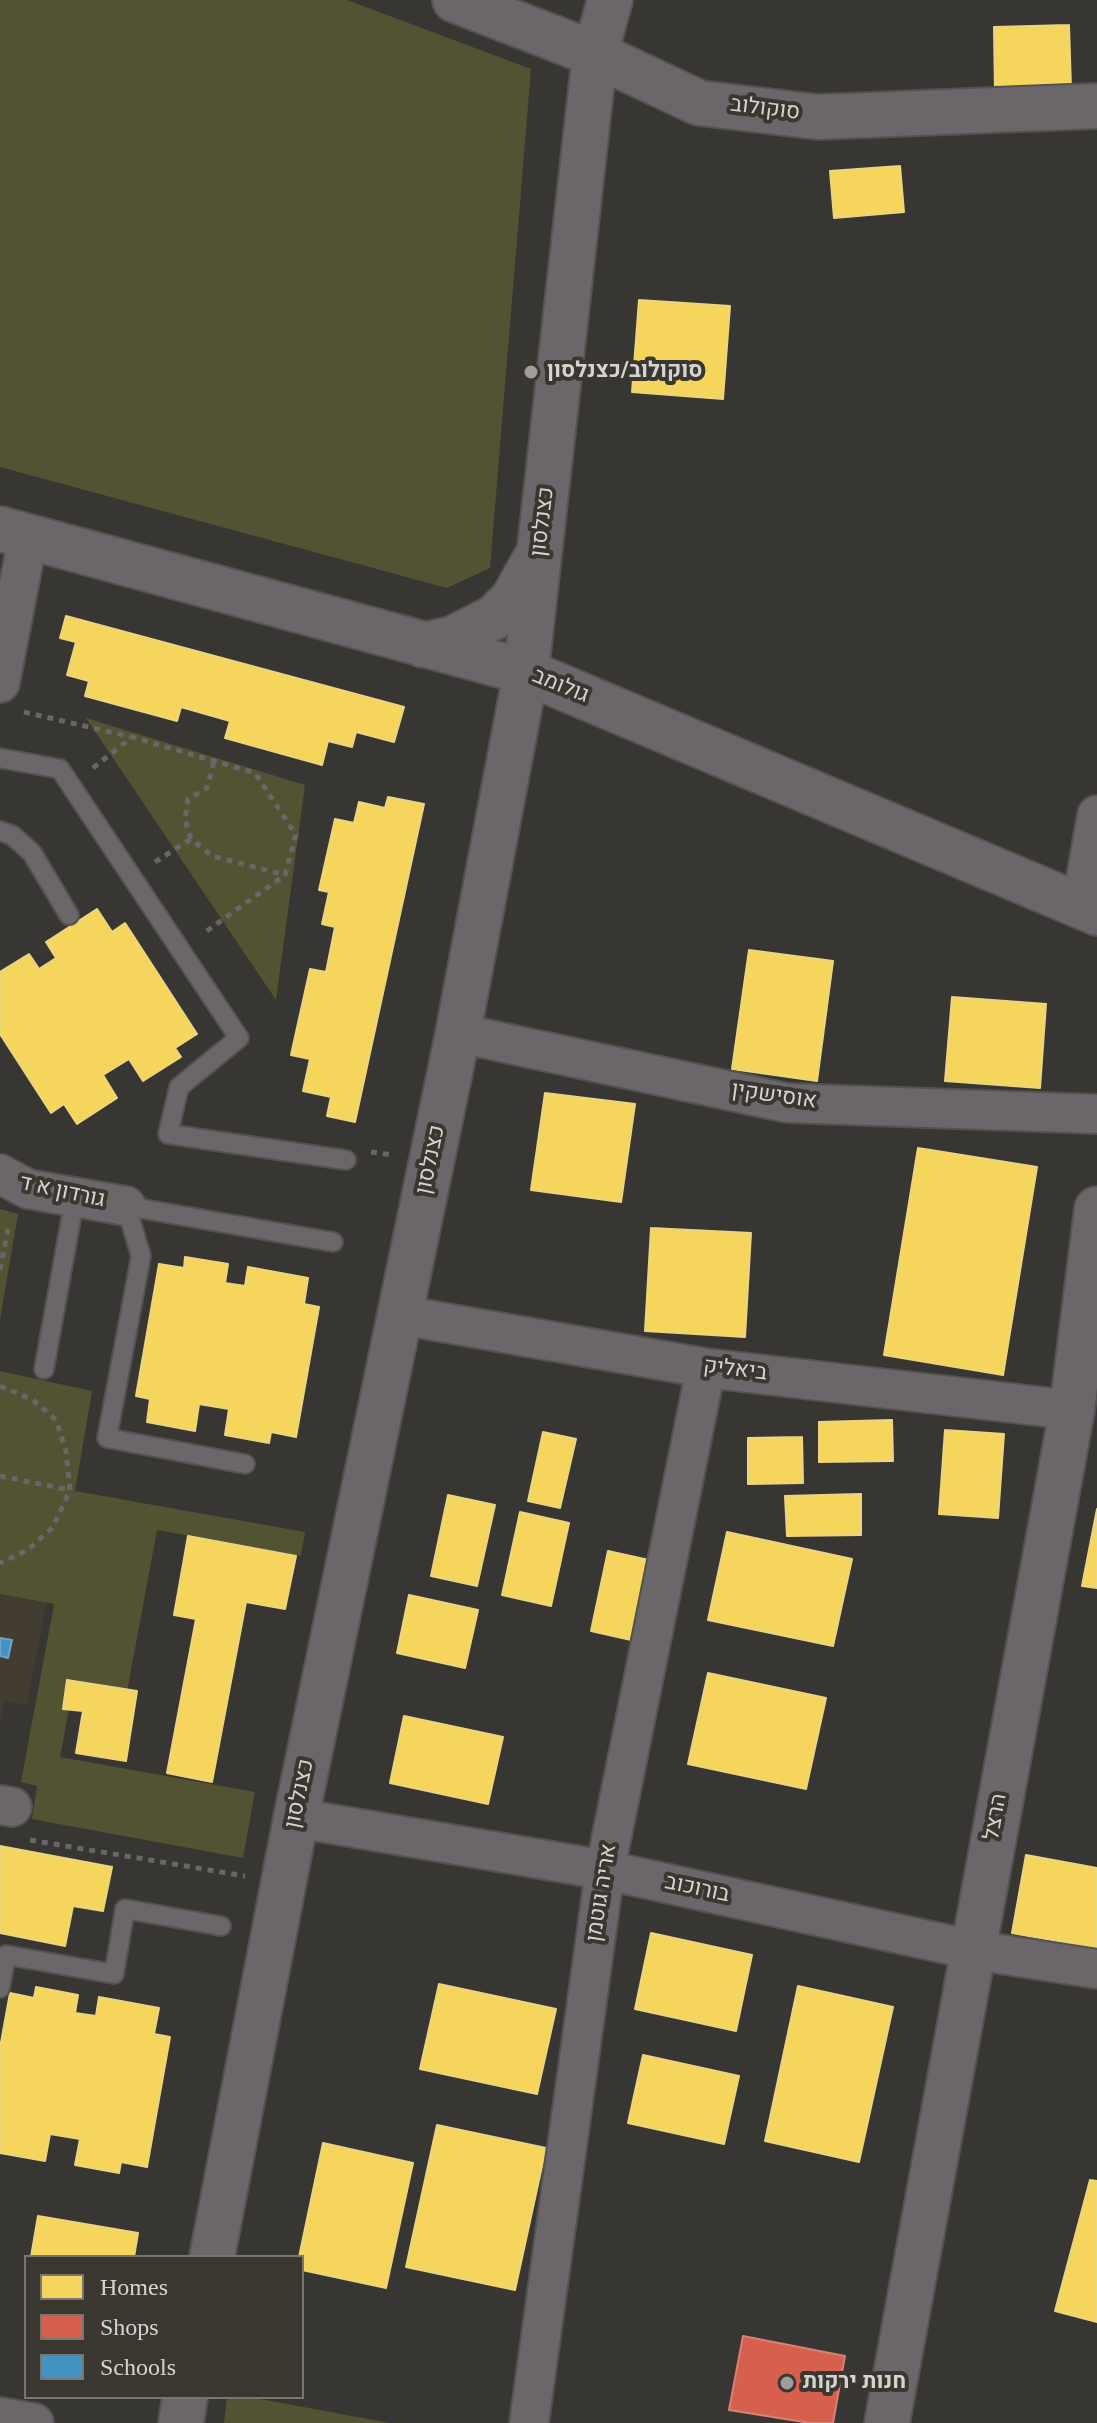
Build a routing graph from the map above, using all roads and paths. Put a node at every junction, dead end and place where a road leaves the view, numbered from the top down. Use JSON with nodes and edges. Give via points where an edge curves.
{"nodes":[{"id":1,"x":455,"y":0,"type":"edge"},
{"id":2,"x":610,"y":0,"type":"edge"},
{"id":3,"x":595,"y":54,"type":"junction"},
{"id":4,"x":1097,"y":106,"type":"edge"},
{"id":5,"x":14,"y":533,"type":"edge"},
{"id":6,"x":539,"y":552,"type":"junction"},
{"id":7,"x":423,"y":645,"type":"junction"},
{"id":8,"x":526,"y":672,"type":"junction"},
{"id":9,"x":5,"y":679,"type":"edge"},
{"id":10,"x":132,"y":737,"type":"junction"},
{"id":11,"x":0,"y":758,"type":"edge"},
{"id":12,"x":214,"y":762,"type":"junction"},
{"id":13,"x":70,"y":786,"type":"junction"},
{"id":14,"x":1097,"y":815,"type":"edge"},
{"id":15,"x":0,"y":831,"type":"edge"},
{"id":16,"x":191,"y":839,"type":"junction"},
{"id":17,"x":285,"y":875,"type":"junction"},
{"id":18,"x":131,"y":877,"type":"junction"},
{"id":19,"x":1089,"y":910,"type":"edge"},
{"id":20,"x":69,"y":915,"type":"dead end"},
{"id":21,"x":180,"y":950,"type":"junction"},
{"id":22,"x":458,"y":1033,"type":"junction"},
{"id":23,"x":1097,"y":1114,"type":"edge"},
{"id":24,"x":346,"y":1160,"type":"joint"},
{"id":25,"x":431,"y":1160,"type":"junction"},
{"id":26,"x":8,"y":1180,"type":"edge"},
{"id":27,"x":75,"y":1197,"type":"junction"},
{"id":28,"x":126,"y":1206,"type":"junction"},
{"id":29,"x":1097,"y":1209,"type":"edge"},
{"id":30,"x":333,"y":1242,"type":"dead end"},
{"id":31,"x":0,"y":1270,"type":"edge"},
{"id":32,"x":400,"y":1315,"type":"junction"},
{"id":33,"x":706,"y":1368,"type":"junction"},
{"id":34,"x":44,"y":1369,"type":"dead end"},
{"id":35,"x":0,"y":1386,"type":"edge"},
{"id":36,"x":1072,"y":1410,"type":"junction"},
{"id":37,"x":245,"y":1464,"type":"dead end"},
{"id":38,"x":0,"y":1476,"type":"edge"},
{"id":39,"x":70,"y":1490,"type":"junction"},
{"id":40,"x":0,"y":1563,"type":"edge"},
{"id":41,"x":6,"y":1806,"type":"edge"},
{"id":42,"x":296,"y":1818,"type":"junction"},
{"id":43,"x":605,"y":1870,"type":"junction"},
{"id":44,"x":283,"y":1882,"type":"junction"},
{"id":45,"x":221,"y":1926,"type":"dead end"},
{"id":46,"x":973,"y":1950,"type":"junction"},
{"id":47,"x":1097,"y":1969,"type":"edge"},
{"id":48,"x":0,"y":1988,"type":"edge"},
{"id":49,"x":212,"y":2255,"type":"edge"},
{"id":50,"x":185,"y":2399,"type":"edge"},
{"id":51,"x":0,"y":2417,"type":"edge"},
{"id":52,"x":34,"y":2423,"type":"edge"},
{"id":53,"x":181,"y":2423,"type":"edge"},
{"id":54,"x":529,"y":2423,"type":"edge"},
{"id":55,"x":887,"y":2423,"type":"edge"}],
"edges":[{"from":1,"to":3,"type":"street","name":"סוקולוב"},
{"from":2,"to":3,"type":"street","name":"כצנלסון"},
{"from":3,"to":4,"type":"street","name":"סוקולוב","via":[[699,103],[818,117]]},
{"from":3,"to":6,"type":"street","name":"כצנלסון"},
{"from":5,"to":7,"type":"street","name":"גולומב"},
{"from":5,"to":9,"type":"street"},
{"from":6,"to":7,"type":"street","via":[[513,599],[495,617],[452,639]]},
{"from":6,"to":8,"type":"street","name":"כצנלסון"},
{"from":7,"to":8,"type":"street","name":"גולומב"},
{"from":8,"to":19,"type":"street","name":"גולומב"},
{"from":8,"to":22,"type":"street","name":"כצנלסון"},
{"from":9,"to":10,"type":"path"},
{"from":10,"to":12,"type":"path"},
{"from":10,"to":13,"type":"path"},
{"from":11,"to":13,"type":"lane","via":[[60,769]]},
{"from":12,"to":16,"type":"path","via":[[207,788],[188,799],[185,820]]},
{"from":12,"to":17,"type":"path","via":[[255,773],[296,835]]},
{"from":13,"to":18,"type":"lane"},
{"from":14,"to":19,"type":"street"},
{"from":15,"to":20,"type":"lane","via":[[32,853]]},
{"from":16,"to":17,"type":"path","via":[[212,856]]},
{"from":16,"to":18,"type":"path"},
{"from":17,"to":21,"type":"path"},
{"from":18,"to":21,"type":"lane"},
{"from":21,"to":24,"type":"lane","via":[[239,1038],[179,1087],[168,1134]]},
{"from":22,"to":23,"type":"street","name":"אוסישקין","via":[[787,1103]]},
{"from":22,"to":25,"type":"street","name":"כצנלסון"},
{"from":24,"to":25,"type":"path","via":[[346,1149]]},
{"from":25,"to":32,"type":"street","name":"כצנלסון"},
{"from":26,"to":27,"type":"street","name":"גורדון א ד"},
{"from":26,"to":31,"type":"path"},
{"from":27,"to":28,"type":"street","name":"גורדון א ד"},
{"from":27,"to":34,"type":"lane"},
{"from":28,"to":30,"type":"lane"},
{"from":28,"to":37,"type":"lane","via":[[141,1256],[107,1438]]},
{"from":29,"to":36,"type":"street","name":"הרצל"},
{"from":32,"to":33,"type":"street","name":"ביאליק"},
{"from":32,"to":42,"type":"street","name":"כצנלסון"},
{"from":33,"to":36,"type":"street","name":"ביאליק"},
{"from":33,"to":43,"type":"street","name":"אריה גוטמן"},
{"from":35,"to":39,"type":"path","via":[[33,1400],[56,1420]]},
{"from":36,"to":46,"type":"street","name":"הרצל"},
{"from":38,"to":39,"type":"path"},
{"from":39,"to":40,"type":"path","via":[[53,1527],[28,1550]]},
{"from":41,"to":44,"type":"path","via":[[7,1836]]},
{"from":42,"to":43,"type":"street","name":"בורוכוב"},
{"from":42,"to":44,"type":"street","name":"כצנלסון"},
{"from":43,"to":46,"type":"street","name":"בורוכוב"},
{"from":43,"to":54,"type":"street","name":"אריה גוטמן"},
{"from":44,"to":49,"type":"street","name":"כצנלסון"},
{"from":45,"to":48,"type":"lane","via":[[125,1909],[114,1974],[6,1955]]},
{"from":46,"to":47,"type":"street","name":"בורוכוב"},
{"from":46,"to":55,"type":"street","name":"הרצל"},
{"from":50,"to":53,"type":"street"},
{"from":51,"to":52,"type":"street"}]}
